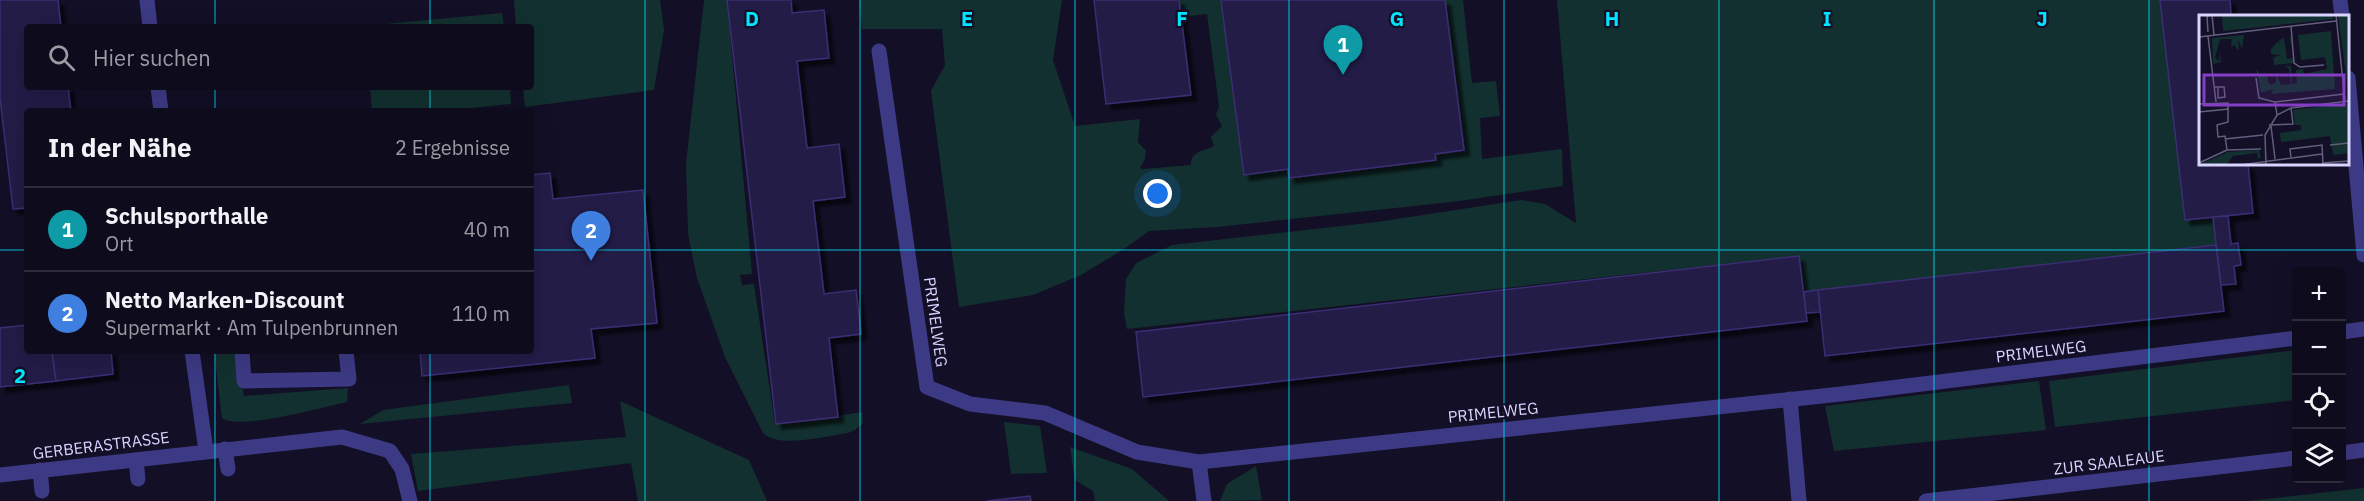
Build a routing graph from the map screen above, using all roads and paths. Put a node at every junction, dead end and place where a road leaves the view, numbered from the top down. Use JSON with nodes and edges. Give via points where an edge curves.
{"nodes":[{"id":1,"x":147,"y":0,"type":"edge"},
{"id":2,"x":2340,"y":0,"type":"edge"},
{"id":3,"x":2342,"y":15,"type":"edge"},
{"id":4,"x":150,"y":24,"type":"edge"},
{"id":5,"x":879,"y":51,"type":"dead end"},
{"id":6,"x":2349,"y":85,"type":"edge"},
{"id":7,"x":158,"y":90,"type":"edge"},
{"id":8,"x":161,"y":108,"type":"edge"},
{"id":9,"x":2359,"y":155,"type":"edge"},
{"id":10,"x":2364,"y":255,"type":"edge"},
{"id":11,"x":2364,"y":329,"type":"edge"},
{"id":12,"x":2346,"y":331,"type":"edge"},
{"id":13,"x":2292,"y":338,"type":"edge"},
{"id":14,"x":192,"y":354,"type":"edge"},
{"id":15,"x":242,"y":354,"type":"edge"},
{"id":16,"x":346,"y":354,"type":"edge"},
{"id":17,"x":1790,"y":399,"type":"junction"},
{"id":18,"x":225,"y":449,"type":"junction"},
{"id":19,"x":2364,"y":450,"type":"edge"},
{"id":20,"x":206,"y":451,"type":"junction"},
{"id":21,"x":2346,"y":452,"type":"edge"},
{"id":22,"x":2292,"y":458,"type":"edge"},
{"id":23,"x":136,"y":460,"type":"junction"},
{"id":24,"x":1199,"y":462,"type":"junction"},
{"id":25,"x":228,"y":469,"type":"dead end"},
{"id":26,"x":40,"y":470,"type":"junction"},
{"id":27,"x":0,"y":475,"type":"edge"},
{"id":28,"x":138,"y":479,"type":"dead end"},
{"id":29,"x":42,"y":491,"type":"dead end"},
{"id":30,"x":410,"y":501,"type":"edge"},
{"id":31,"x":1204,"y":501,"type":"edge"},
{"id":32,"x":1799,"y":501,"type":"edge"},
{"id":33,"x":1926,"y":501,"type":"edge"}],
"edges":[{"from":1,"to":4,"type":"street"},
{"from":2,"to":3,"type":"street"},
{"from":5,"to":24,"type":"street","name":"PRIMELWEG","via":[[927,387],[970,404],[1045,413],[1137,452]]},
{"from":6,"to":9,"type":"street"},
{"from":7,"to":8,"type":"street"},
{"from":9,"to":10,"type":"street"},
{"from":11,"to":12,"type":"street"},
{"from":13,"to":17,"type":"street","name":"PRIMELWEG"},
{"from":14,"to":20,"type":"street"},
{"from":15,"to":16,"type":"street","via":[[244,381],[349,379]]},
{"from":17,"to":24,"type":"street","name":"PRIMELWEG"},
{"from":17,"to":32,"type":"street"},
{"from":18,"to":20,"type":"street","name":"GERBERASTRASSE"},
{"from":18,"to":25,"type":"street"},
{"from":18,"to":30,"type":"street","name":"GERBERASTRASSE","via":[[342,436],[390,451],[402,469]]},
{"from":19,"to":21,"type":"street"},
{"from":20,"to":23,"type":"street","name":"GERBERASTRASSE"},
{"from":22,"to":33,"type":"street","name":"ZUR SAALEAUE"},
{"from":23,"to":26,"type":"street","name":"GERBERASTRASSE"},
{"from":23,"to":28,"type":"street"},
{"from":24,"to":31,"type":"street"},
{"from":26,"to":27,"type":"street","name":"GERBERASTRASSE"},
{"from":26,"to":29,"type":"street"}]}
